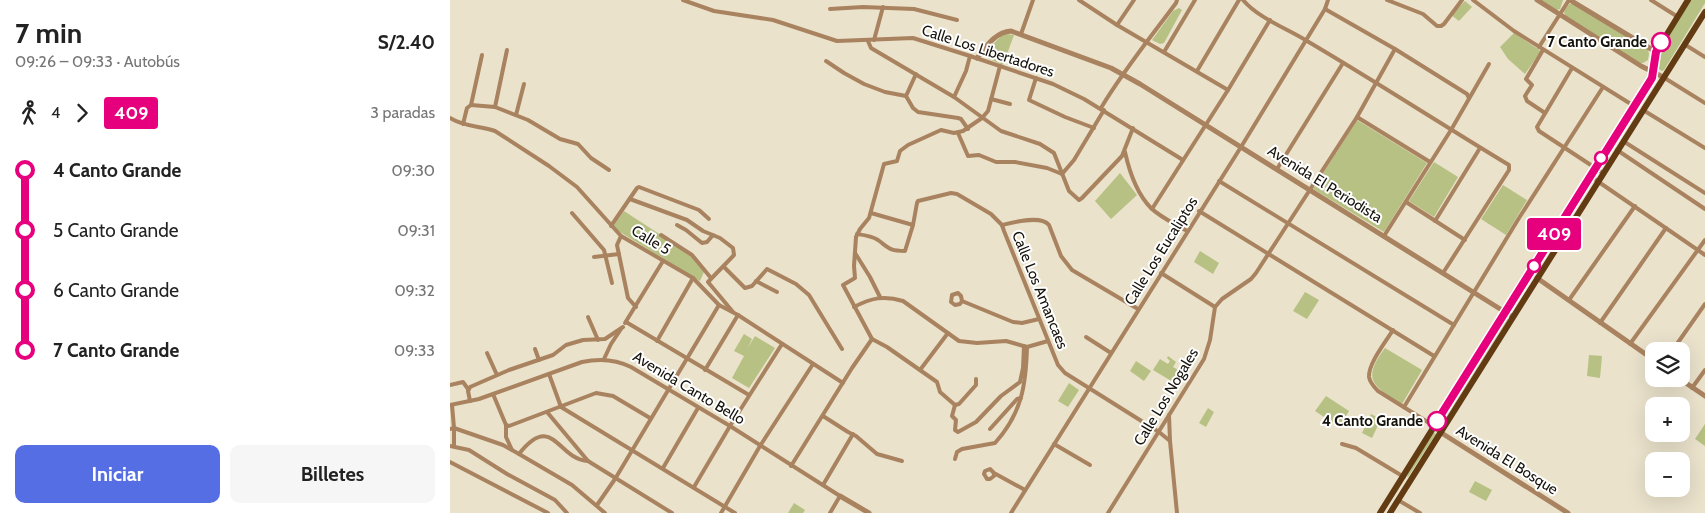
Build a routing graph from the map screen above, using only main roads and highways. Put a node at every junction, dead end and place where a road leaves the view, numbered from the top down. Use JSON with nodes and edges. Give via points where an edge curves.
{"nodes":[{"id":1,"x":1688,"y":0,"type":"edge"},
{"id":2,"x":1705,"y":12,"type":"edge"},
{"id":3,"x":1642,"y":93,"type":"junction"},
{"id":4,"x":1651,"y":97,"type":"junction"},
{"id":5,"x":1380,"y":513,"type":"edge"},
{"id":6,"x":1390,"y":513,"type":"edge"}],
"edges":[{"from":1,"to":3,"type":"main road","via":[[1656,52],[1652,78]]},
{"from":2,"to":4,"type":"main road"},
{"from":3,"to":4,"type":"main road"},
{"from":3,"to":5,"type":"main road"},
{"from":4,"to":6,"type":"main road"}]}
